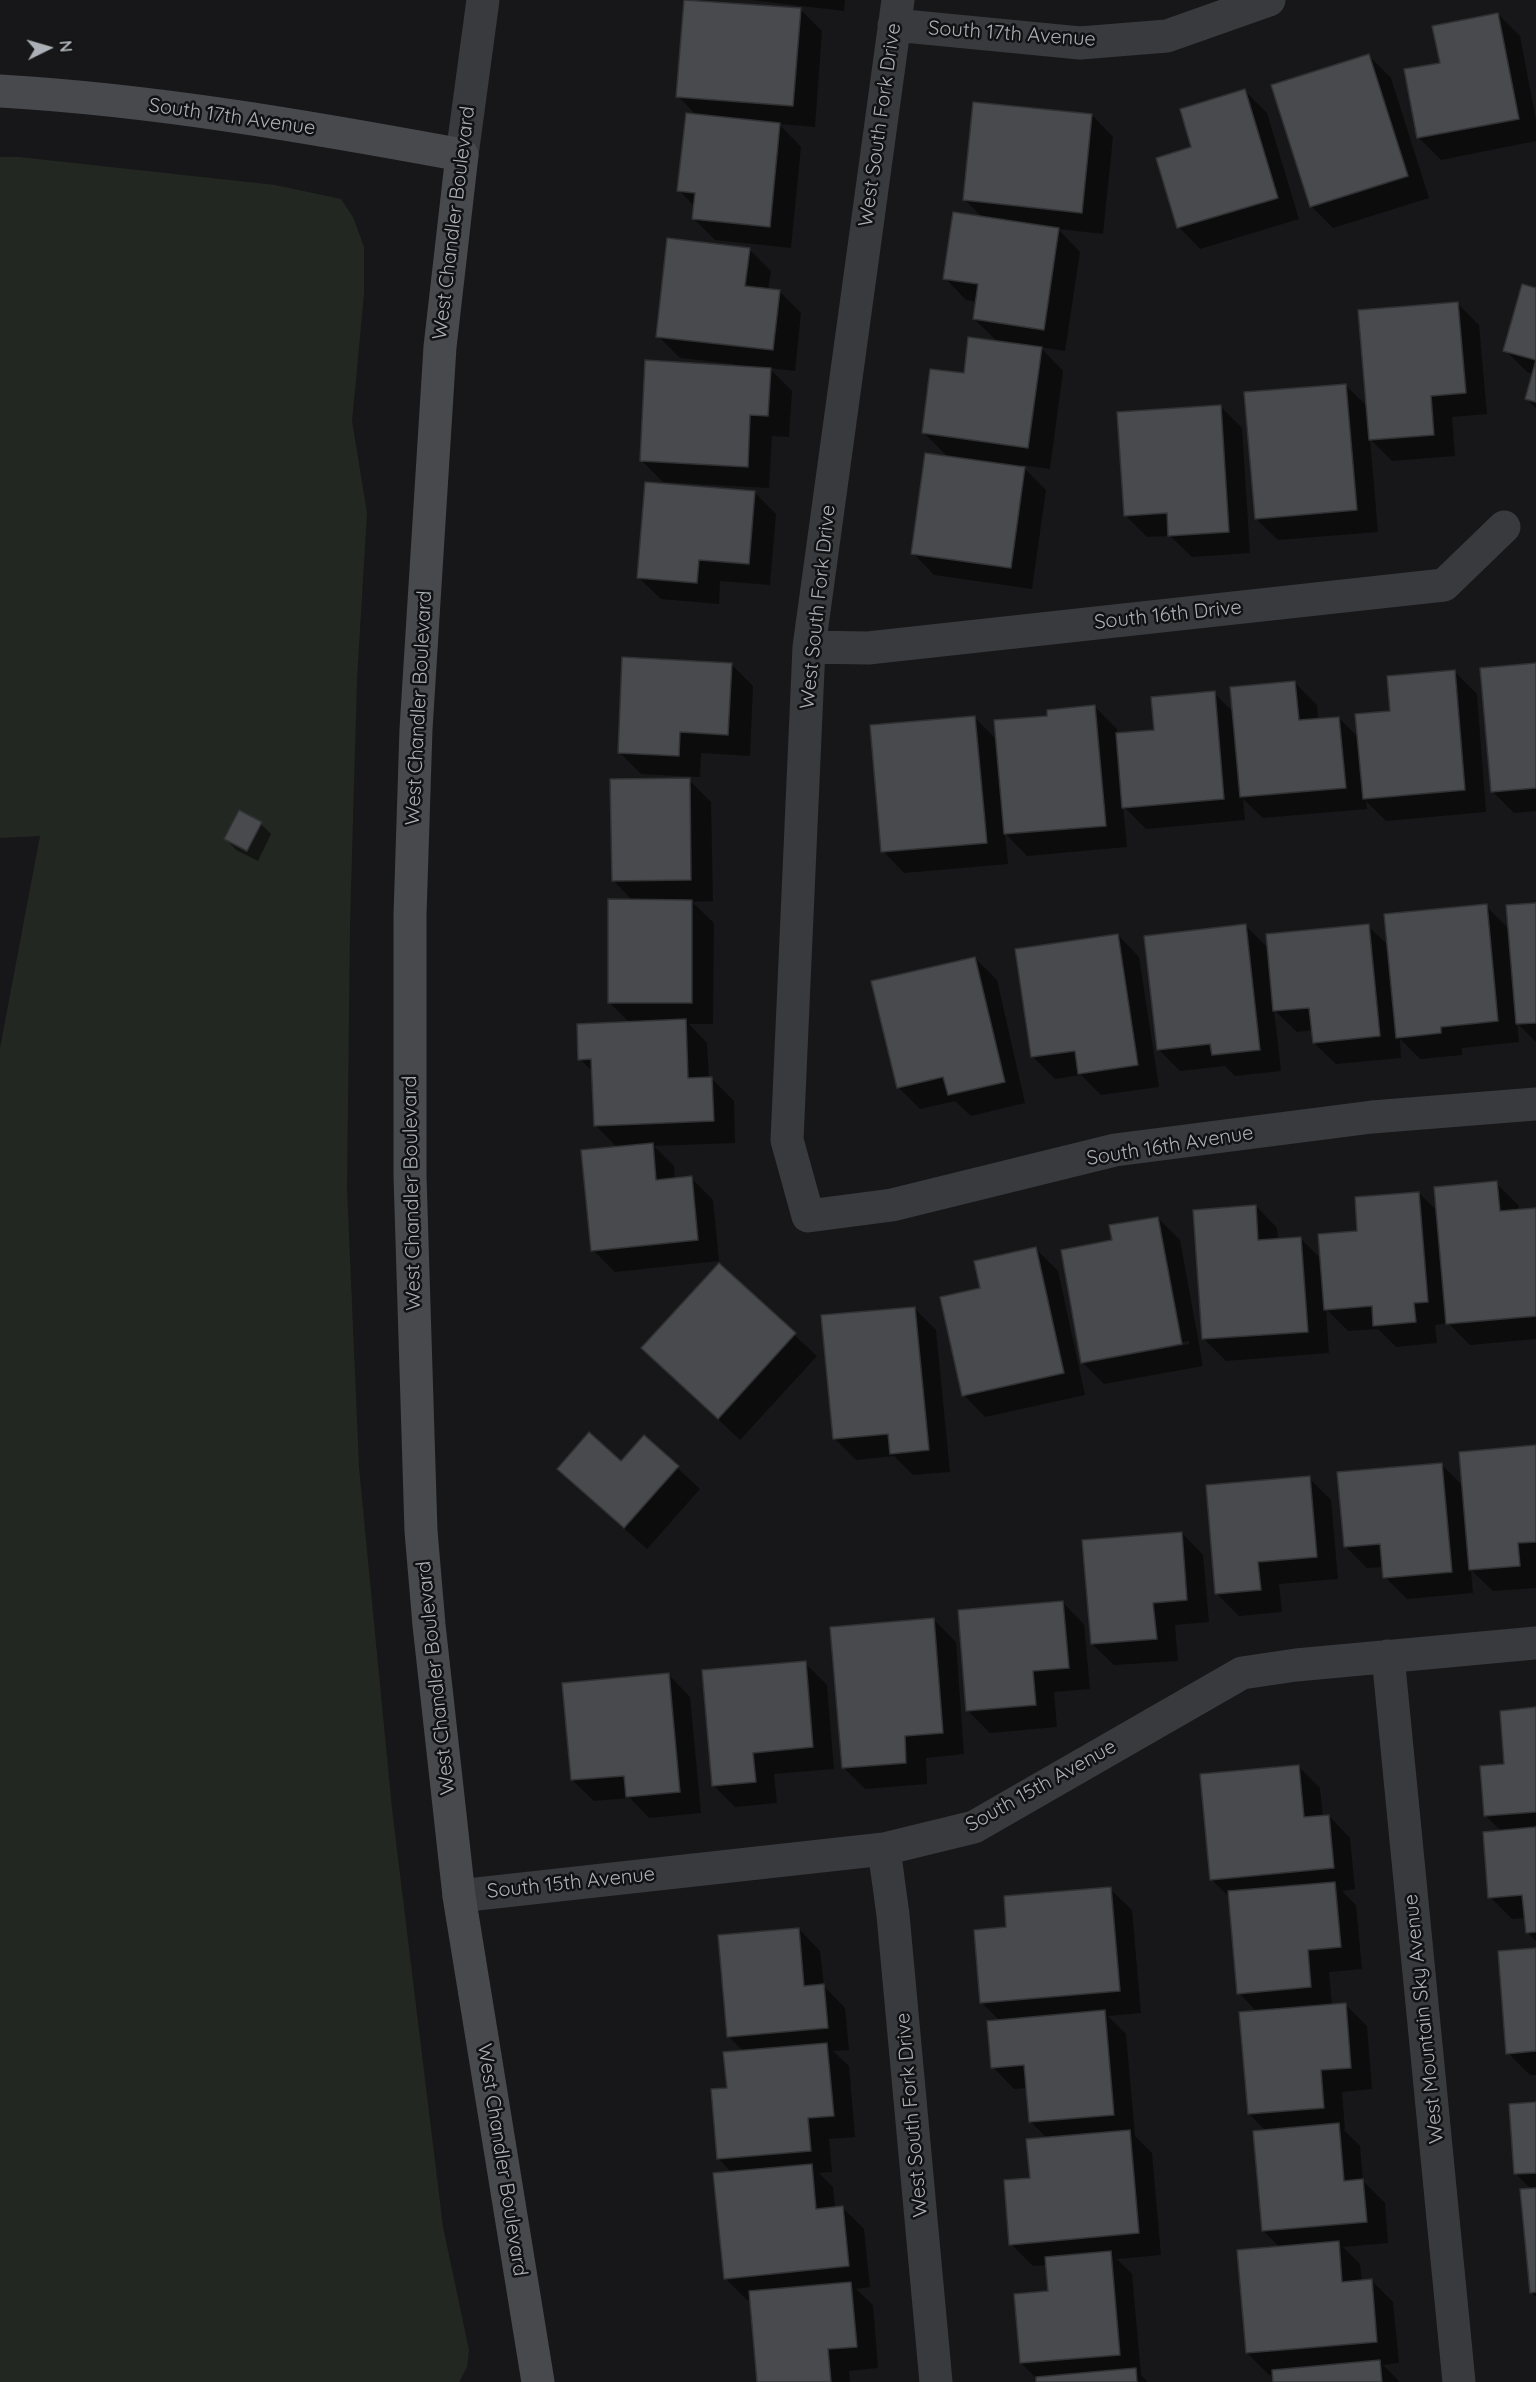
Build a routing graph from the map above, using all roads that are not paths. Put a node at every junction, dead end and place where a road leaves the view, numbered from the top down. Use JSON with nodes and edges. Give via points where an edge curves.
{"nodes":[{"id":1,"x":483,"y":0,"type":"edge"},
{"id":2,"x":1269,"y":0,"type":"edge"},
{"id":3,"x":896,"y":12,"type":"edge"},
{"id":4,"x":0,"y":91,"type":"edge"},
{"id":5,"x":462,"y":155,"type":"junction"},
{"id":6,"x":1504,"y":527,"type":"dead end"},
{"id":7,"x":809,"y":647,"type":"junction"},
{"id":8,"x":1536,"y":1104,"type":"edge"},
{"id":9,"x":808,"y":1216,"type":"joint"},
{"id":10,"x":1536,"y":1642,"type":"edge"},
{"id":11,"x":1388,"y":1656,"type":"junction"},
{"id":12,"x":884,"y":1849,"type":"junction"},
{"id":13,"x":459,"y":1896,"type":"junction"},
{"id":14,"x":538,"y":2382,"type":"edge"},
{"id":15,"x":936,"y":2382,"type":"edge"},
{"id":16,"x":1458,"y":2382,"type":"edge"}],
"edges":[{"from":1,"to":5,"type":"street","name":"West Chandler Boulevard"},
{"from":2,"to":3,"type":"street","name":"South 17th Avenue","via":[[1167,36],[1080,43]]},
{"from":3,"to":7,"type":"street","name":"West South Fork Drive"},
{"from":4,"to":5,"type":"main road","name":"South 17th Avenue","via":[[74,95],[261,120]]},
{"from":5,"to":13,"type":"main road","name":"West Chandler Boulevard","via":[[440,347],[416,729],[410,915],[410,1176],[421,1531]]},
{"from":6,"to":7,"type":"street","name":"South 16th Drive","via":[[1444,585],[868,648]]},
{"from":7,"to":9,"type":"street","name":"West South Fork Drive","via":[[787,1140]]},
{"from":8,"to":9,"type":"street","name":"South 16th Avenue","via":[[1372,1118],[1114,1150],[892,1205]]},
{"from":10,"to":11,"type":"street","name":"South 15th Avenue"},
{"from":11,"to":12,"type":"street","name":"South 15th Avenue","via":[[1242,1673],[974,1827]]},
{"from":11,"to":16,"type":"street","name":"West Mountain Sky Avenue"},
{"from":12,"to":13,"type":"street","name":"South 15th Avenue"},
{"from":12,"to":15,"type":"street","name":"West South Fork Drive"},
{"from":13,"to":14,"type":"main road","name":"West Chandler Boulevard"}]}
